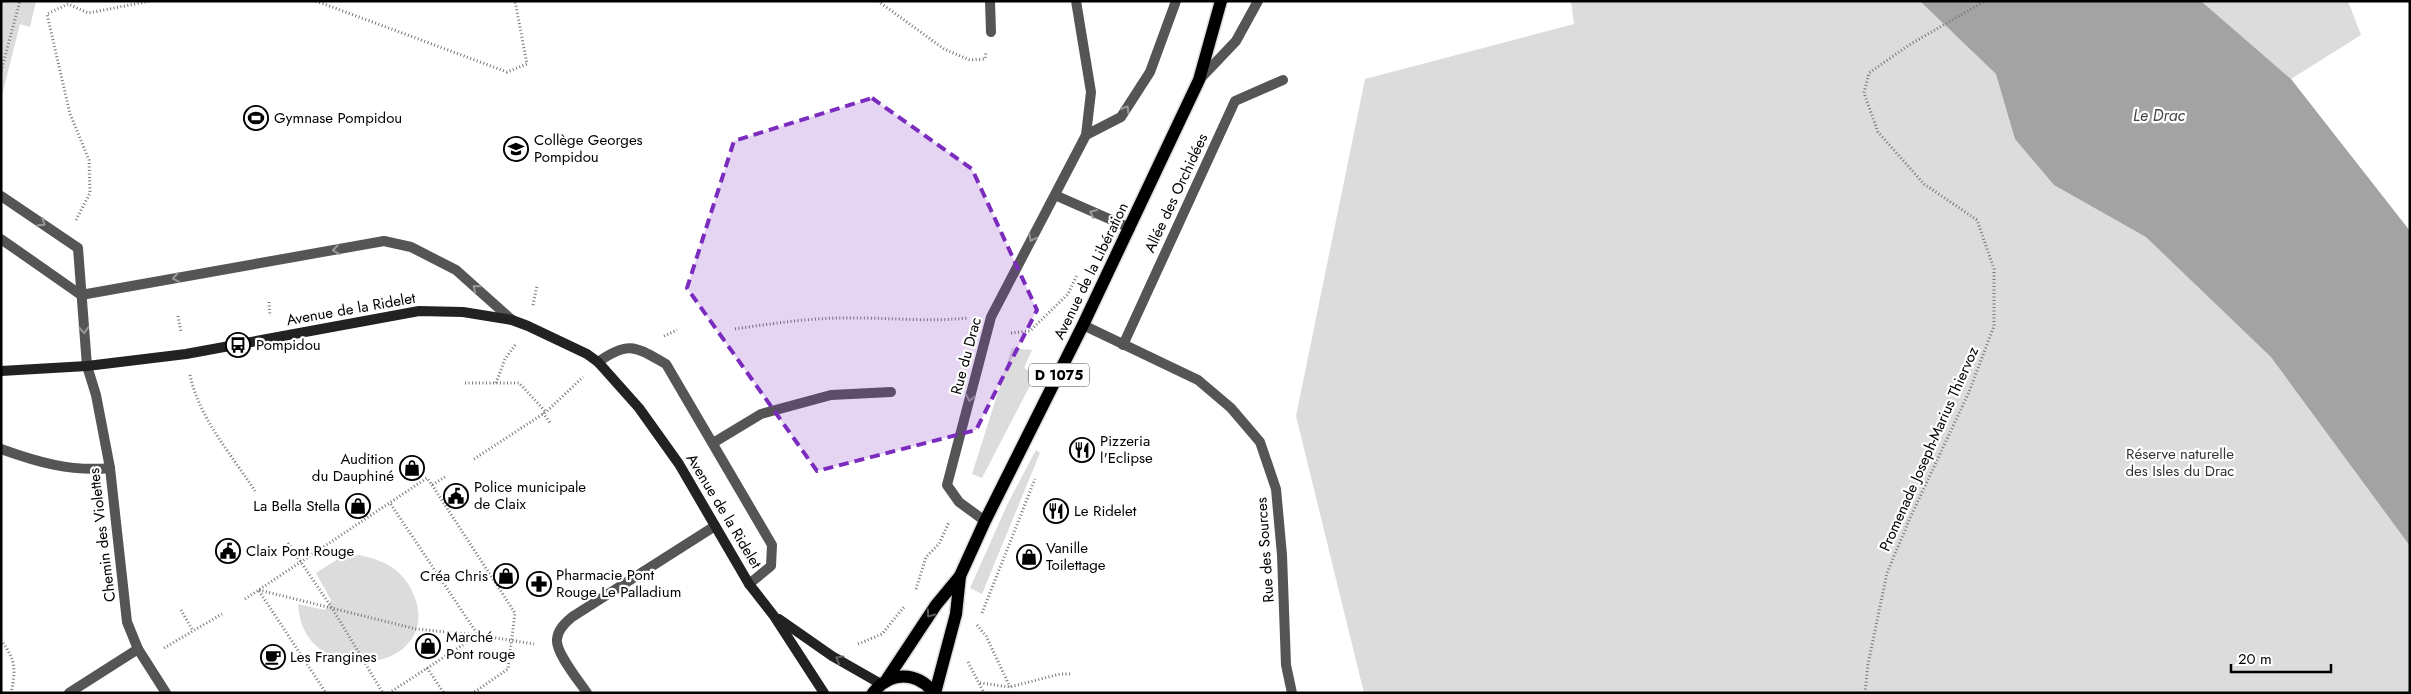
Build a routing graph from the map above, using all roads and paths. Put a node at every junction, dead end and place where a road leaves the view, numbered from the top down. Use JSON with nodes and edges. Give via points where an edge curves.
{"nodes":[{"id":1,"x":20,"y":1,"type":"edge"},
{"id":2,"x":150,"y":1,"type":"edge"},
{"id":3,"x":316,"y":1,"type":"edge"},
{"id":4,"x":515,"y":1,"type":"edge"},
{"id":5,"x":878,"y":1,"type":"edge"},
{"id":6,"x":990,"y":1,"type":"edge"},
{"id":7,"x":1076,"y":1,"type":"edge"},
{"id":8,"x":1176,"y":1,"type":"edge"},
{"id":9,"x":1221,"y":1,"type":"edge"},
{"id":10,"x":1258,"y":1,"type":"edge"},
{"id":11,"x":1985,"y":1,"type":"edge"},
{"id":12,"x":991,"y":32,"type":"joint"},
{"id":13,"x":1,"y":71,"type":"edge"},
{"id":14,"x":1199,"y":80,"type":"junction"},
{"id":15,"x":1283,"y":80,"type":"dead end"},
{"id":16,"x":1086,"y":135,"type":"junction"},
{"id":17,"x":1,"y":196,"type":"edge"},
{"id":18,"x":1057,"y":196,"type":"junction"},
{"id":19,"x":1130,"y":228,"type":"junction"},
{"id":20,"x":1,"y":239,"type":"edge"},
{"id":21,"x":65,"y":239,"type":"junction"},
{"id":22,"x":1080,"y":269,"type":"dead end"},
{"id":23,"x":81,"y":295,"type":"junction"},
{"id":24,"x":178,"y":316,"type":"dead end"},
{"id":25,"x":973,"y":318,"type":"dead end"},
{"id":26,"x":512,"y":320,"type":"junction"},
{"id":27,"x":528,"y":326,"type":"junction"},
{"id":28,"x":1083,"y":326,"type":"junction"},
{"id":29,"x":735,"y":328,"type":"dead end"},
{"id":30,"x":1007,"y":338,"type":"dead end"},
{"id":31,"x":1123,"y":345,"type":"junction"},
{"id":32,"x":186,"y":354,"type":"junction"},
{"id":33,"x":598,"y":362,"type":"junction"},
{"id":34,"x":87,"y":366,"type":"junction"},
{"id":35,"x":1,"y":371,"type":"edge"},
{"id":36,"x":465,"y":383,"type":"dead end"},
{"id":37,"x":496,"y":383,"type":"junction"},
{"id":38,"x":891,"y":392,"type":"dead end"},
{"id":39,"x":545,"y":413,"type":"junction"},
{"id":40,"x":551,"y":424,"type":"dead end"},
{"id":41,"x":713,"y":443,"type":"junction"},
{"id":42,"x":1,"y":449,"type":"edge"},
{"id":43,"x":474,"y":459,"type":"dead end"},
{"id":44,"x":110,"y":468,"type":"junction"},
{"id":45,"x":445,"y":477,"type":"dead end"},
{"id":46,"x":1036,"y":477,"type":"dead end"},
{"id":47,"x":432,"y":485,"type":"junction"},
{"id":48,"x":255,"y":491,"type":"dead end"},
{"id":49,"x":959,"y":502,"type":"junction"},
{"id":50,"x":390,"y":503,"type":"junction"},
{"id":51,"x":985,"y":521,"type":"junction"},
{"id":52,"x":715,"y":526,"type":"junction"},
{"id":53,"x":288,"y":542,"type":"dead end"},
{"id":54,"x":302,"y":562,"type":"junction"},
{"id":55,"x":960,"y":576,"type":"junction"},
{"id":56,"x":749,"y":584,"type":"junction"},
{"id":57,"x":258,"y":590,"type":"junction"},
{"id":58,"x":915,"y":593,"type":"dead end"},
{"id":59,"x":245,"y":599,"type":"dead end"},
{"id":60,"x":332,"y":608,"type":"junction"},
{"id":61,"x":180,"y":610,"type":"dead end"},
{"id":62,"x":222,"y":614,"type":"dead end"},
{"id":63,"x":774,"y":616,"type":"junction"},
{"id":64,"x":977,"y":625,"type":"junction"},
{"id":65,"x":972,"y":630,"type":"dead end"},
{"id":66,"x":193,"y":631,"type":"junction"},
{"id":67,"x":478,"y":635,"type":"junction"},
{"id":68,"x":1,"y":640,"type":"edge"},
{"id":69,"x":511,"y":640,"type":"junction"},
{"id":70,"x":557,"y":648,"type":"junction"},
{"id":71,"x":138,"y":649,"type":"junction"},
{"id":72,"x":144,"y":659,"type":"junction"},
{"id":73,"x":968,"y":660,"type":"dead end"},
{"id":74,"x":427,"y":668,"type":"junction"},
{"id":75,"x":1072,"y":674,"type":"dead end"},
{"id":76,"x":979,"y":683,"type":"junction"},
{"id":77,"x":880,"y":685,"type":"edge"},
{"id":78,"x":1010,"y":687,"type":"junction"},
{"id":79,"x":11,"y":693,"type":"edge"},
{"id":80,"x":69,"y":693,"type":"edge"},
{"id":81,"x":166,"y":693,"type":"edge"},
{"id":82,"x":326,"y":693,"type":"edge"},
{"id":83,"x":383,"y":693,"type":"edge"},
{"id":84,"x":390,"y":693,"type":"edge"},
{"id":85,"x":444,"y":693,"type":"edge"},
{"id":86,"x":473,"y":693,"type":"edge"},
{"id":87,"x":587,"y":693,"type":"edge"},
{"id":88,"x":824,"y":693,"type":"edge"},
{"id":89,"x":934,"y":693,"type":"edge"},
{"id":90,"x":984,"y":693,"type":"edge"},
{"id":91,"x":1292,"y":693,"type":"edge"},
{"id":92,"x":1865,"y":693,"type":"edge"}],
"edges":[{"from":1,"to":13,"type":"path"},
{"from":2,"to":21,"type":"path","via":[[88,13],[68,4],[47,14],[70,114],[89,160],[90,193]]},
{"from":3,"to":4,"type":"path","via":[[507,72],[527,64]]},
{"from":5,"to":12,"type":"path","via":[[944,49],[970,60],[985,59]]},
{"from":6,"to":12,"type":"street"},
{"from":7,"to":16,"type":"street","name":"Rue du Drac","via":[[1091,92]]},
{"from":16,"to":8,"type":"street","one_way":true,"via":[[1121,117],[1150,72]]},
{"from":9,"to":14,"type":"main road","name":"Avenue de la Libération","number":"D 1075"},
{"from":10,"to":14,"type":"street","via":[[1236,41]]},
{"from":11,"to":92,"type":"path","name":"Promenade Joseph-Marius Thiervoz","via":[[1909,45],[1869,73],[1864,93],[1878,132],[1891,147],[1924,184],[1977,220],[1994,269],[1994,326],[1969,392],[1887,573]]},
{"from":14,"to":19,"type":"main road","name":"Avenue de la Libération","number":"D 1075"},
{"from":15,"to":31,"type":"street","name":"Allée des Orchidées","via":[[1235,101]]},
{"from":16,"to":18,"type":"street","name":"Rue du Drac"},
{"from":17,"to":21,"type":"street","one_way":true},
{"from":19,"to":18,"type":"street","one_way":true},
{"from":18,"to":49,"type":"street","name":"Rue du Drac","one_way":true,"via":[[991,317],[947,485]]},
{"from":19,"to":28,"type":"main road","name":"Avenue de la Libération","number":"D 1075"},
{"from":20,"to":23,"type":"street"},
{"from":21,"to":23,"type":"street","name":"Chemin des Violettes","via":[[78,248]]},
{"from":22,"to":30,"type":"path","via":[[1068,294],[1030,331],[1012,332]]},
{"from":26,"to":23,"type":"street","one_way":true,"via":[[456,270],[411,247],[384,241]]},
{"from":23,"to":34,"type":"street","name":"Chemin des Violettes","one_way":true},
{"from":24,"to":32,"type":"path"},
{"from":25,"to":29,"type":"path","via":[[814,319]]},
{"from":26,"to":27,"type":"main road","name":"Avenue de la Ridelet"},
{"from":26,"to":32,"type":"main road","name":"Avenue de la Ridelet","via":[[463,312],[419,311]]},
{"from":27,"to":33,"type":"main road","name":"Avenue de la Ridelet"},
{"from":27,"to":37,"type":"path","via":[[505,359]]},
{"from":28,"to":31,"type":"street","name":"Rue des Sources"},
{"from":28,"to":51,"type":"main road","name":"Avenue de la Libération","number":"D 1075"},
{"from":31,"to":91,"type":"street","name":"Rue des Sources","via":[[1198,380],[1231,408],[1260,442],[1276,489],[1286,665]]},
{"from":32,"to":34,"type":"main road","name":"Avenue de la Ridelet"},
{"from":32,"to":48,"type":"path","via":[[194,395],[203,413]]},
{"from":33,"to":39,"type":"path"},
{"from":33,"to":41,"type":"street","via":[[624,348],[638,348],[666,364]]},
{"from":33,"to":52,"type":"main road","name":"Avenue de la Ridelet","via":[[653,426]]},
{"from":34,"to":35,"type":"main road","name":"Avenue de la Ridelet"},
{"from":34,"to":44,"type":"street","name":"Chemin des Violettes"},
{"from":36,"to":37,"type":"path"},
{"from":37,"to":39,"type":"path","via":[[519,383]]},
{"from":38,"to":41,"type":"street","via":[[831,395],[761,414]]},
{"from":39,"to":40,"type":"path"},
{"from":39,"to":43,"type":"path"},
{"from":41,"to":56,"type":"street","via":[[772,544],[771,566]]},
{"from":42,"to":44,"type":"street","via":[[52,466],[89,470]]},
{"from":44,"to":71,"type":"street","name":"Chemin des Violettes","via":[[127,622]]},
{"from":45,"to":47,"type":"path"},
{"from":46,"to":64,"type":"path"},
{"from":47,"to":50,"type":"path","via":[[427,478]]},
{"from":47,"to":69,"type":"path","via":[[515,613]]},
{"from":49,"to":51,"type":"street","name":"Rue du Drac"},
{"from":49,"to":58,"type":"path","via":[[939,544],[926,557]]},
{"from":50,"to":54,"type":"path"},
{"from":50,"to":67,"type":"path"},
{"from":51,"to":55,"type":"main road","name":"Avenue de la Libération","number":"D 1075"},
{"from":52,"to":56,"type":"main road","name":"Avenue de la Ridelet"},
{"from":52,"to":70,"type":"street","via":[[572,616],[556,638]]},
{"from":53,"to":54,"type":"path"},
{"from":54,"to":57,"type":"path"},
{"from":54,"to":60,"type":"path"},
{"from":55,"to":77,"type":"main road","name":"Avenue de la Libération","number":"D 1075","one_way":true},
{"from":55,"to":89,"type":"main road","name":"Avenue de la Libération","number":"D 1075","via":[[956,614]]},
{"from":56,"to":63,"type":"main road","name":"Avenue de la Ridelet"},
{"from":57,"to":59,"type":"path"},
{"from":57,"to":60,"type":"path"},
{"from":57,"to":82,"type":"path"},
{"from":60,"to":67,"type":"path","via":[[416,629]]},
{"from":60,"to":83,"type":"path"},
{"from":61,"to":66,"type":"path"},
{"from":62,"to":66,"type":"path"},
{"from":77,"to":63,"type":"main road","name":"Avenue de la Ridelet","one_way":true},
{"from":63,"to":88,"type":"main road","name":"Avenue de la Ridelet"},
{"from":64,"to":65,"type":"path"},
{"from":64,"to":78,"type":"path","via":[[986,636]]},
{"from":66,"to":72,"type":"path"},
{"from":67,"to":69,"type":"path"},
{"from":67,"to":74,"type":"path"},
{"from":68,"to":79,"type":"path","via":[[13,657]]},
{"from":69,"to":70,"type":"path"},
{"from":69,"to":86,"type":"path","via":[[508,669]]},
{"from":70,"to":87,"type":"street"},
{"from":71,"to":72,"type":"street","name":"Chemin des Violettes"},
{"from":71,"to":80,"type":"street"},
{"from":72,"to":81,"type":"street","name":"Chemin des Violettes"},
{"from":73,"to":76,"type":"path"},
{"from":74,"to":84,"type":"path"},
{"from":74,"to":85,"type":"path"},
{"from":75,"to":78,"type":"path"},
{"from":76,"to":78,"type":"path"},
{"from":76,"to":90,"type":"path"},
{"from":77,"to":89,"type":"main road","name":"Avenue de la Libération","via":[[898,676],[909,676],[920,679]]}]}
